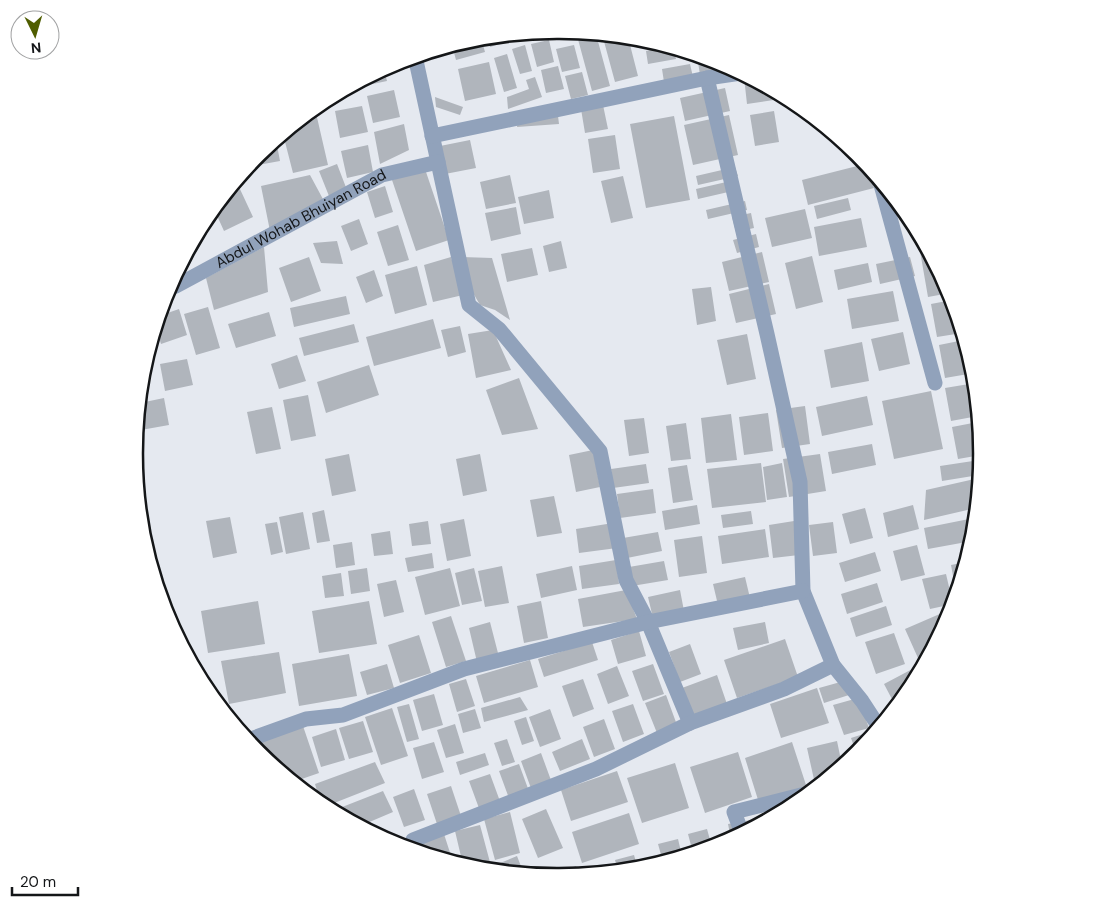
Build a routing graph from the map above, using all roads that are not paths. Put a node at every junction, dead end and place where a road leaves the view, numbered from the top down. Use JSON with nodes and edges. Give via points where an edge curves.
{"nodes":[{"id":1,"x":417,"y":64,"type":"edge"},
{"id":2,"x":727,"y":75,"type":"edge"},
{"id":3,"x":707,"y":78,"type":"junction"},
{"id":4,"x":432,"y":136,"type":"junction"},
{"id":5,"x":438,"y":162,"type":"junction"},
{"id":6,"x":885,"y":198,"type":"edge"},
{"id":7,"x":180,"y":284,"type":"edge"},
{"id":8,"x":935,"y":383,"type":"dead end"},
{"id":9,"x":803,"y":591,"type":"junction"},
{"id":10,"x":648,"y":622,"type":"junction"},
{"id":11,"x":833,"y":665,"type":"junction"},
{"id":12,"x":875,"y":721,"type":"edge"},
{"id":13,"x":690,"y":723,"type":"junction"},
{"id":14,"x":256,"y":737,"type":"edge"},
{"id":15,"x":787,"y":799,"type":"edge"},
{"id":16,"x":739,"y":826,"type":"edge"},
{"id":17,"x":413,"y":842,"type":"edge"}],
"edges":[{"from":1,"to":4,"type":"street"},
{"from":2,"to":3,"type":"street"},
{"from":3,"to":4,"type":"street"},
{"from":3,"to":9,"type":"street","via":[[800,482]]},
{"from":4,"to":5,"type":"street"},
{"from":5,"to":7,"type":"street","name":"Abdul Wohab Bhuiyan Road","via":[[382,175]]},
{"from":5,"to":10,"type":"street","via":[[469,305],[499,330],[600,451],[626,580]]},
{"from":6,"to":8,"type":"street"},
{"from":9,"to":10,"type":"street"},
{"from":9,"to":11,"type":"street"},
{"from":10,"to":13,"type":"street"},
{"from":10,"to":14,"type":"street","via":[[464,669],[343,715],[306,719]]},
{"from":11,"to":12,"type":"street"},
{"from":11,"to":13,"type":"street","via":[[784,689]]},
{"from":13,"to":17,"type":"street","via":[[596,769]]},
{"from":15,"to":16,"type":"street","via":[[734,812]]}]}
